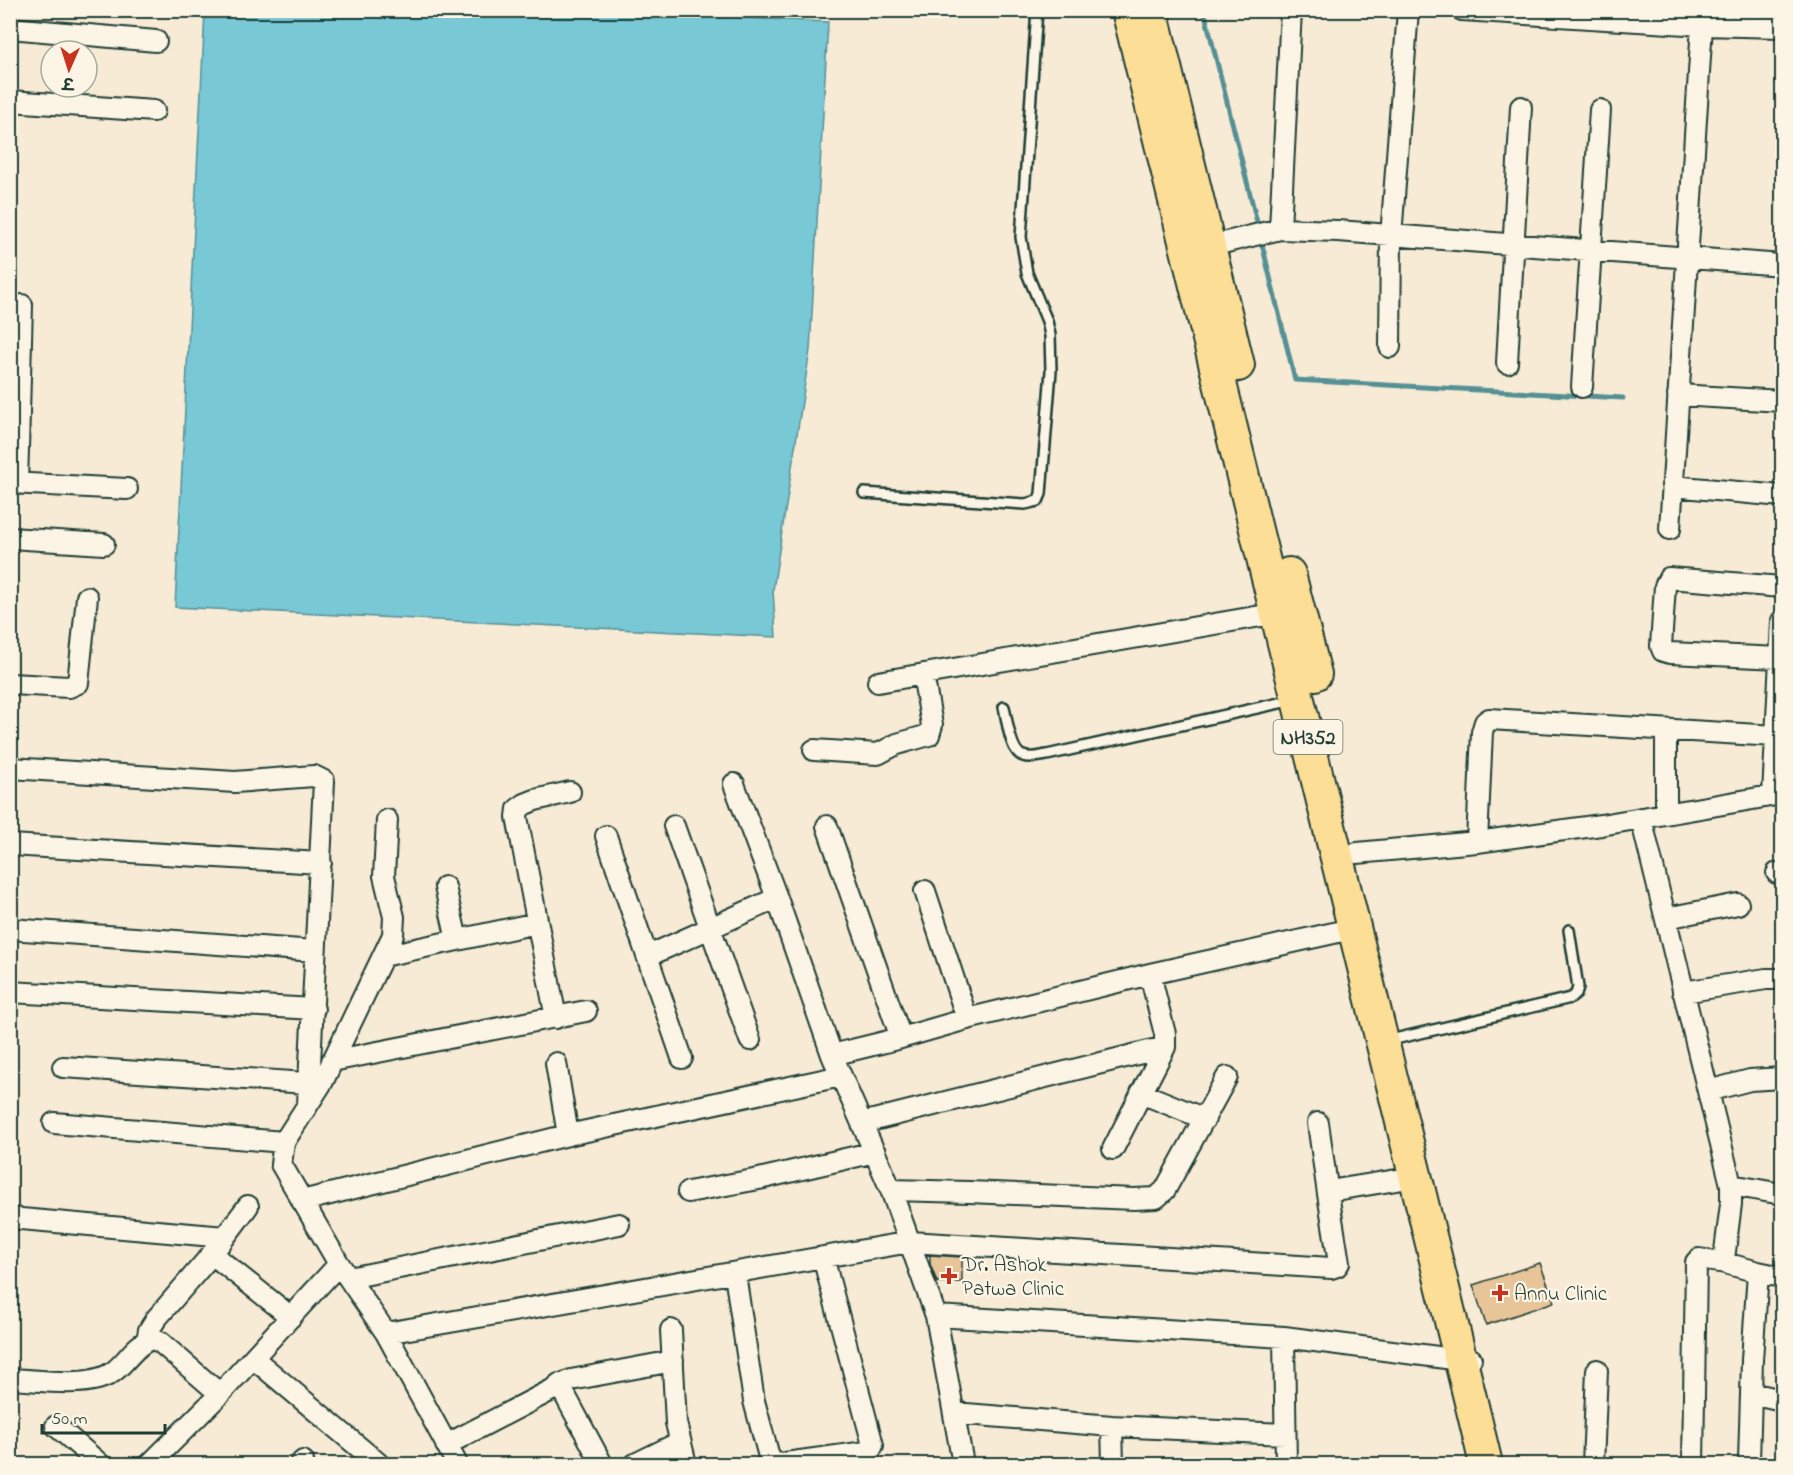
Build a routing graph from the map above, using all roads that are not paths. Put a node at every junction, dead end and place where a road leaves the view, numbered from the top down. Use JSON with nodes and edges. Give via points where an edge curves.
{"nodes":[{"id":1,"x":1037,"y":10,"type":"edge"},
{"id":2,"x":1128,"y":10,"type":"edge"},
{"id":3,"x":1151,"y":10,"type":"edge"},
{"id":4,"x":1291,"y":10,"type":"edge"},
{"id":5,"x":1408,"y":10,"type":"edge"},
{"id":6,"x":1462,"y":10,"type":"edge"},
{"id":7,"x":1535,"y":12,"type":"edge"},
{"id":8,"x":1635,"y":15,"type":"edge"},
{"id":9,"x":1702,"y":25,"type":"junction"},
{"id":10,"x":1782,"y":27,"type":"edge"},
{"id":11,"x":10,"y":28,"type":"edge"},
{"id":12,"x":156,"y":41,"type":"dead end"},
{"id":13,"x":10,"y":101,"type":"edge"},
{"id":14,"x":1521,"y":107,"type":"dead end"},
{"id":15,"x":1600,"y":110,"type":"dead end"},
{"id":16,"x":154,"y":111,"type":"dead end"},
{"id":17,"x":1280,"y":229,"type":"junction"},
{"id":18,"x":1391,"y":237,"type":"junction"},
{"id":19,"x":1513,"y":245,"type":"junction"},
{"id":20,"x":1199,"y":249,"type":"junction"},
{"id":21,"x":1591,"y":252,"type":"junction"},
{"id":22,"x":1688,"y":258,"type":"junction"},
{"id":23,"x":1782,"y":266,"type":"edge"},
{"id":24,"x":22,"y":305,"type":"dead end"},
{"id":25,"x":1390,"y":347,"type":"dead end"},
{"id":26,"x":1507,"y":363,"type":"dead end"},
{"id":27,"x":1582,"y":387,"type":"dead end"},
{"id":28,"x":1678,"y":395,"type":"junction"},
{"id":29,"x":1782,"y":401,"type":"edge"},
{"id":30,"x":14,"y":484,"type":"edge"},
{"id":31,"x":1672,"y":486,"type":"junction"},
{"id":32,"x":128,"y":489,"type":"dead end"},
{"id":33,"x":864,"y":494,"type":"dead end"},
{"id":34,"x":1782,"y":496,"type":"edge"},
{"id":35,"x":1670,"y":529,"type":"dead end"},
{"id":36,"x":10,"y":538,"type":"edge"},
{"id":37,"x":104,"y":544,"type":"dead end"},
{"id":38,"x":1782,"y":587,"type":"edge"},
{"id":39,"x":87,"y":597,"type":"dead end"},
{"id":40,"x":1287,"y":621,"type":"junction"},
{"id":41,"x":1782,"y":621,"type":"edge"},
{"id":42,"x":1780,"y":658,"type":"junction"},
{"id":43,"x":923,"y":674,"type":"junction"},
{"id":44,"x":878,"y":682,"type":"dead end"},
{"id":45,"x":10,"y":684,"type":"edge"},
{"id":46,"x":1299,"y":699,"type":"junction"},
{"id":47,"x":1004,"y":707,"type":"dead end"},
{"id":48,"x":1666,"y":730,"type":"junction"},
{"id":49,"x":1776,"y":736,"type":"junction"},
{"id":50,"x":814,"y":750,"type":"dead end"},
{"id":51,"x":10,"y":768,"type":"edge"},
{"id":52,"x":734,"y":784,"type":"dead end"},
{"id":53,"x":570,"y":792,"type":"dead end"},
{"id":54,"x":1778,"y":794,"type":"edge"},
{"id":55,"x":1666,"y":813,"type":"junction"},
{"id":56,"x":1641,"y":818,"type":"junction"},
{"id":57,"x":387,"y":820,"type":"dead end"},
{"id":58,"x":674,"y":826,"type":"dead end"},
{"id":59,"x":827,"y":826,"type":"dead end"},
{"id":60,"x":606,"y":836,"type":"dead end"},
{"id":61,"x":1477,"y":842,"type":"junction"},
{"id":62,"x":10,"y":845,"type":"edge"},
{"id":63,"x":1357,"y":853,"type":"junction"},
{"id":64,"x":321,"y":863,"type":"junction"},
{"id":65,"x":445,"y":887,"type":"dead end"},
{"id":66,"x":925,"y":891,"type":"dead end"},
{"id":67,"x":777,"y":898,"type":"junction"},
{"id":68,"x":1738,"y":904,"type":"dead end"},
{"id":69,"x":1666,"y":918,"type":"junction"},
{"id":70,"x":537,"y":923,"type":"junction"},
{"id":71,"x":1356,"y":928,"type":"junction"},
{"id":72,"x":10,"y":929,"type":"edge"},
{"id":73,"x":709,"y":929,"type":"junction"},
{"id":74,"x":1569,"y":930,"type":"dead end"},
{"id":75,"x":457,"y":940,"type":"junction"},
{"id":76,"x":315,"y":951,"type":"junction"},
{"id":77,"x":383,"y":956,"type":"junction"},
{"id":78,"x":648,"y":956,"type":"junction"},
{"id":79,"x":1150,"y":974,"type":"junction"},
{"id":80,"x":1782,"y":979,"type":"edge"},
{"id":81,"x":10,"y":992,"type":"edge"},
{"id":82,"x":1683,"y":992,"type":"junction"},
{"id":83,"x":314,"y":1009,"type":"junction"},
{"id":84,"x":586,"y":1011,"type":"dead end"},
{"id":85,"x":556,"y":1018,"type":"junction"},
{"id":86,"x":967,"y":1019,"type":"junction"},
{"id":87,"x":901,"y":1038,"type":"junction"},
{"id":88,"x":1400,"y":1038,"type":"junction"},
{"id":89,"x":750,"y":1040,"type":"dead end"},
{"id":90,"x":1165,"y":1047,"type":"junction"},
{"id":91,"x":832,"y":1055,"type":"junction"},
{"id":92,"x":682,"y":1058,"type":"dead end"},
{"id":93,"x":332,"y":1061,"type":"junction"},
{"id":94,"x":556,"y":1063,"type":"dead end"},
{"id":95,"x":63,"y":1068,"type":"dead end"},
{"id":96,"x":841,"y":1076,"type":"junction"},
{"id":97,"x":1227,"y":1077,"type":"dead end"},
{"id":98,"x":1782,"y":1078,"type":"edge"},
{"id":99,"x":308,"y":1083,"type":"junction"},
{"id":100,"x":1708,"y":1091,"type":"junction"},
{"id":101,"x":1141,"y":1094,"type":"junction"},
{"id":102,"x":308,"y":1104,"type":"junction"},
{"id":103,"x":1205,"y":1119,"type":"junction"},
{"id":104,"x":54,"y":1123,"type":"dead end"},
{"id":105,"x":862,"y":1123,"type":"junction"},
{"id":106,"x":1318,"y":1123,"type":"dead end"},
{"id":107,"x":568,"y":1135,"type":"junction"},
{"id":108,"x":284,"y":1142,"type":"junction"},
{"id":109,"x":1113,"y":1149,"type":"dead end"},
{"id":110,"x":875,"y":1152,"type":"junction"},
{"id":111,"x":1414,"y":1177,"type":"junction"},
{"id":112,"x":1731,"y":1185,"type":"junction"},
{"id":113,"x":891,"y":1191,"type":"junction"},
{"id":114,"x":688,"y":1192,"type":"dead end"},
{"id":115,"x":1328,"y":1194,"type":"junction"},
{"id":116,"x":1782,"y":1194,"type":"edge"},
{"id":117,"x":302,"y":1201,"type":"junction"},
{"id":118,"x":248,"y":1206,"type":"dead end"},
{"id":119,"x":10,"y":1218,"type":"edge"},
{"id":120,"x":619,"y":1224,"type":"dead end"},
{"id":121,"x":225,"y":1237,"type":"junction"},
{"id":122,"x":910,"y":1242,"type":"junction"},
{"id":123,"x":212,"y":1254,"type":"junction"},
{"id":124,"x":823,"y":1257,"type":"junction"},
{"id":125,"x":1721,"y":1262,"type":"junction"},
{"id":126,"x":344,"y":1271,"type":"junction"},
{"id":127,"x":1758,"y":1272,"type":"junction"},
{"id":128,"x":735,"y":1274,"type":"junction"},
{"id":129,"x":1782,"y":1277,"type":"edge"},
{"id":130,"x":936,"y":1316,"type":"junction"},
{"id":131,"x":291,"y":1317,"type":"junction"},
{"id":132,"x":671,"y":1330,"type":"dead end"},
{"id":133,"x":386,"y":1333,"type":"junction"},
{"id":134,"x":1284,"y":1337,"type":"junction"},
{"id":135,"x":147,"y":1340,"type":"junction"},
{"id":136,"x":254,"y":1358,"type":"junction"},
{"id":137,"x":1468,"y":1359,"type":"junction"},
{"id":138,"x":673,"y":1360,"type":"junction"},
{"id":139,"x":1597,"y":1370,"type":"dead end"},
{"id":140,"x":10,"y":1379,"type":"edge"},
{"id":141,"x":559,"y":1384,"type":"junction"},
{"id":142,"x":1751,"y":1393,"type":"junction"},
{"id":143,"x":220,"y":1394,"type":"junction"},
{"id":144,"x":1782,"y":1400,"type":"edge"},
{"id":145,"x":954,"y":1413,"type":"junction"},
{"id":146,"x":56,"y":1426,"type":"dead end"},
{"id":147,"x":1112,"y":1426,"type":"junction"},
{"id":148,"x":1285,"y":1434,"type":"junction"},
{"id":149,"x":680,"y":1442,"type":"junction"},
{"id":150,"x":446,"y":1445,"type":"junction"},
{"id":151,"x":1749,"y":1461,"type":"dead end"},
{"id":152,"x":100,"y":1464,"type":"edge"},
{"id":153,"x":150,"y":1464,"type":"edge"},
{"id":154,"x":379,"y":1464,"type":"edge"},
{"id":155,"x":457,"y":1464,"type":"edge"},
{"id":156,"x":602,"y":1464,"type":"edge"},
{"id":157,"x":635,"y":1464,"type":"edge"},
{"id":158,"x":686,"y":1464,"type":"edge"},
{"id":159,"x":771,"y":1464,"type":"edge"},
{"id":160,"x":778,"y":1464,"type":"edge"},
{"id":161,"x":963,"y":1464,"type":"edge"},
{"id":162,"x":1113,"y":1464,"type":"edge"},
{"id":163,"x":1286,"y":1464,"type":"edge"},
{"id":164,"x":1486,"y":1464,"type":"edge"},
{"id":165,"x":1505,"y":1464,"type":"edge"},
{"id":166,"x":1593,"y":1464,"type":"edge"},
{"id":167,"x":1693,"y":1464,"type":"edge"}],
"edges":[{"from":1,"to":33,"type":"lane","via":[[1021,237],[1027,273],[1050,335],[1051,371],[1041,494],[1038,501],[1025,504]]},
{"from":2,"to":20,"type":"highway","number":"NH352"},
{"from":3,"to":20,"type":"highway","number":"NH352"},
{"from":4,"to":17,"type":"street"},
{"from":5,"to":18,"type":"street"},
{"from":6,"to":7,"type":"street"},
{"from":7,"to":8,"type":"street"},
{"from":8,"to":9,"type":"street"},
{"from":9,"to":10,"type":"street"},
{"from":9,"to":22,"type":"street"},
{"from":11,"to":12,"type":"street"},
{"from":13,"to":16,"type":"street"},
{"from":14,"to":19,"type":"street"},
{"from":15,"to":21,"type":"street"},
{"from":17,"to":18,"type":"street"},
{"from":17,"to":20,"type":"street"},
{"from":18,"to":19,"type":"street"},
{"from":18,"to":25,"type":"street"},
{"from":19,"to":21,"type":"street"},
{"from":19,"to":26,"type":"street"},
{"from":20,"to":40,"type":"highway","number":"NH352"},
{"from":21,"to":22,"type":"street"},
{"from":21,"to":27,"type":"street"},
{"from":22,"to":23,"type":"street"},
{"from":22,"to":28,"type":"street"},
{"from":24,"to":30,"type":"street"},
{"from":28,"to":29,"type":"street"},
{"from":28,"to":31,"type":"street"},
{"from":30,"to":32,"type":"street"},
{"from":31,"to":34,"type":"street"},
{"from":31,"to":35,"type":"street"},
{"from":36,"to":37,"type":"street"},
{"from":38,"to":42,"type":"street","via":[[1667,579],[1661,646],[1670,653]]},
{"from":39,"to":45,"type":"street","via":[[78,683],[69,687]]},
{"from":40,"to":43,"type":"street"},
{"from":40,"to":46,"type":"highway","number":"NH352"},
{"from":40,"to":63,"type":"highway","number":"NH352"},
{"from":41,"to":42,"type":"street"},
{"from":42,"to":49,"type":"street"},
{"from":43,"to":44,"type":"street"},
{"from":43,"to":50,"type":"street","via":[[932,725],[929,735],[878,754]]},
{"from":46,"to":47,"type":"lane","via":[[1030,757],[1020,755],[1014,748]]},
{"from":46,"to":71,"type":"highway","number":"NH352"},
{"from":48,"to":49,"type":"street"},
{"from":48,"to":55,"type":"street"},
{"from":48,"to":61,"type":"street","via":[[1489,719],[1482,732]]},
{"from":49,"to":54,"type":"street"},
{"from":51,"to":64,"type":"street","via":[[235,782],[321,778],[325,785]]},
{"from":52,"to":67,"type":"street"},
{"from":53,"to":70,"type":"street","via":[[525,804],[518,810]]},
{"from":54,"to":55,"type":"street"},
{"from":55,"to":56,"type":"street"},
{"from":56,"to":61,"type":"street"},
{"from":56,"to":69,"type":"street"},
{"from":57,"to":77,"type":"street","via":[[384,876],[394,923]]},
{"from":58,"to":73,"type":"street"},
{"from":59,"to":87,"type":"street"},
{"from":60,"to":78,"type":"street"},
{"from":61,"to":63,"type":"street"},
{"from":62,"to":64,"type":"street"},
{"from":63,"to":88,"type":"highway","number":"NH352"},
{"from":64,"to":76,"type":"street"},
{"from":65,"to":75,"type":"street"},
{"from":66,"to":86,"type":"street"},
{"from":67,"to":73,"type":"street"},
{"from":67,"to":91,"type":"street"},
{"from":68,"to":69,"type":"street"},
{"from":69,"to":82,"type":"street"},
{"from":70,"to":75,"type":"street"},
{"from":70,"to":85,"type":"street"},
{"from":71,"to":79,"type":"street"},
{"from":71,"to":111,"type":"highway","number":"NH352"},
{"from":72,"to":76,"type":"street"},
{"from":73,"to":78,"type":"street"},
{"from":73,"to":89,"type":"street"},
{"from":74,"to":88,"type":"lane","via":[[1578,987],[1571,998]]},
{"from":75,"to":77,"type":"street"},
{"from":76,"to":83,"type":"street"},
{"from":77,"to":93,"type":"street"},
{"from":78,"to":92,"type":"street"},
{"from":79,"to":86,"type":"street"},
{"from":79,"to":90,"type":"street"},
{"from":80,"to":82,"type":"street"},
{"from":81,"to":83,"type":"street"},
{"from":82,"to":100,"type":"street"},
{"from":83,"to":99,"type":"street"},
{"from":84,"to":85,"type":"street"},
{"from":85,"to":93,"type":"street"},
{"from":86,"to":87,"type":"street"},
{"from":87,"to":91,"type":"street"},
{"from":88,"to":137,"type":"highway","number":"NH352"},
{"from":90,"to":101,"type":"street"},
{"from":90,"to":105,"type":"street"},
{"from":91,"to":96,"type":"street"},
{"from":93,"to":102,"type":"street"},
{"from":94,"to":107,"type":"street"},
{"from":95,"to":99,"type":"street"},
{"from":96,"to":105,"type":"street"},
{"from":96,"to":107,"type":"street"},
{"from":97,"to":103,"type":"street"},
{"from":98,"to":100,"type":"street","via":[[1750,1080]]},
{"from":99,"to":102,"type":"street"},
{"from":100,"to":112,"type":"street"},
{"from":101,"to":103,"type":"street"},
{"from":101,"to":109,"type":"street"},
{"from":102,"to":108,"type":"street"},
{"from":103,"to":113,"type":"street","via":[[1163,1194],[1151,1199]]},
{"from":104,"to":108,"type":"street"},
{"from":105,"to":110,"type":"street"},
{"from":106,"to":115,"type":"street"},
{"from":107,"to":117,"type":"street"},
{"from":108,"to":117,"type":"street","via":[[281,1164]]},
{"from":110,"to":113,"type":"street"},
{"from":110,"to":114,"type":"street"},
{"from":111,"to":115,"type":"street"},
{"from":111,"to":137,"type":"highway","number":"NH352"},
{"from":112,"to":116,"type":"street"},
{"from":112,"to":125,"type":"street","via":[[1725,1257]]},
{"from":113,"to":122,"type":"street"},
{"from":115,"to":122,"type":"street","via":[[1339,1263],[1331,1268]]},
{"from":117,"to":126,"type":"street"},
{"from":118,"to":121,"type":"street"},
{"from":119,"to":121,"type":"street"},
{"from":120,"to":126,"type":"street"},
{"from":121,"to":123,"type":"street"},
{"from":122,"to":124,"type":"street"},
{"from":122,"to":130,"type":"street"},
{"from":123,"to":131,"type":"street"},
{"from":123,"to":135,"type":"street","via":[[156,1319]]},
{"from":124,"to":128,"type":"street"},
{"from":124,"to":160,"type":"street","via":[[873,1445],[866,1452]]},
{"from":125,"to":127,"type":"street"},
{"from":125,"to":167,"type":"street","via":[[1696,1262]]},
{"from":126,"to":131,"type":"street"},
{"from":126,"to":133,"type":"street"},
{"from":127,"to":129,"type":"street"},
{"from":127,"to":142,"type":"street"},
{"from":128,"to":133,"type":"street"},
{"from":128,"to":159,"type":"street","via":[[754,1401]]},
{"from":130,"to":134,"type":"street"},
{"from":130,"to":145,"type":"street"},
{"from":131,"to":136,"type":"street"},
{"from":132,"to":138,"type":"street"},
{"from":133,"to":150,"type":"street"},
{"from":134,"to":137,"type":"street"},
{"from":134,"to":148,"type":"street"},
{"from":135,"to":140,"type":"street","via":[[114,1371],[99,1378],[71,1382]]},
{"from":135,"to":143,"type":"street","via":[[160,1342]]},
{"from":136,"to":143,"type":"street"},
{"from":136,"to":154,"type":"street"},
{"from":137,"to":164,"type":"highway","number":"NH352"},
{"from":137,"to":165,"type":"highway","number":"NH352"},
{"from":138,"to":141,"type":"street"},
{"from":138,"to":149,"type":"street"},
{"from":139,"to":166,"type":"street"},
{"from":141,"to":150,"type":"street"},
{"from":141,"to":156,"type":"street"},
{"from":142,"to":144,"type":"street"},
{"from":142,"to":151,"type":"street"},
{"from":143,"to":153,"type":"street"},
{"from":145,"to":147,"type":"street"},
{"from":145,"to":161,"type":"street"},
{"from":146,"to":152,"type":"street"},
{"from":147,"to":148,"type":"street"},
{"from":147,"to":162,"type":"street"},
{"from":148,"to":163,"type":"street"},
{"from":149,"to":157,"type":"street"},
{"from":149,"to":158,"type":"street"},
{"from":150,"to":155,"type":"street"}]}
